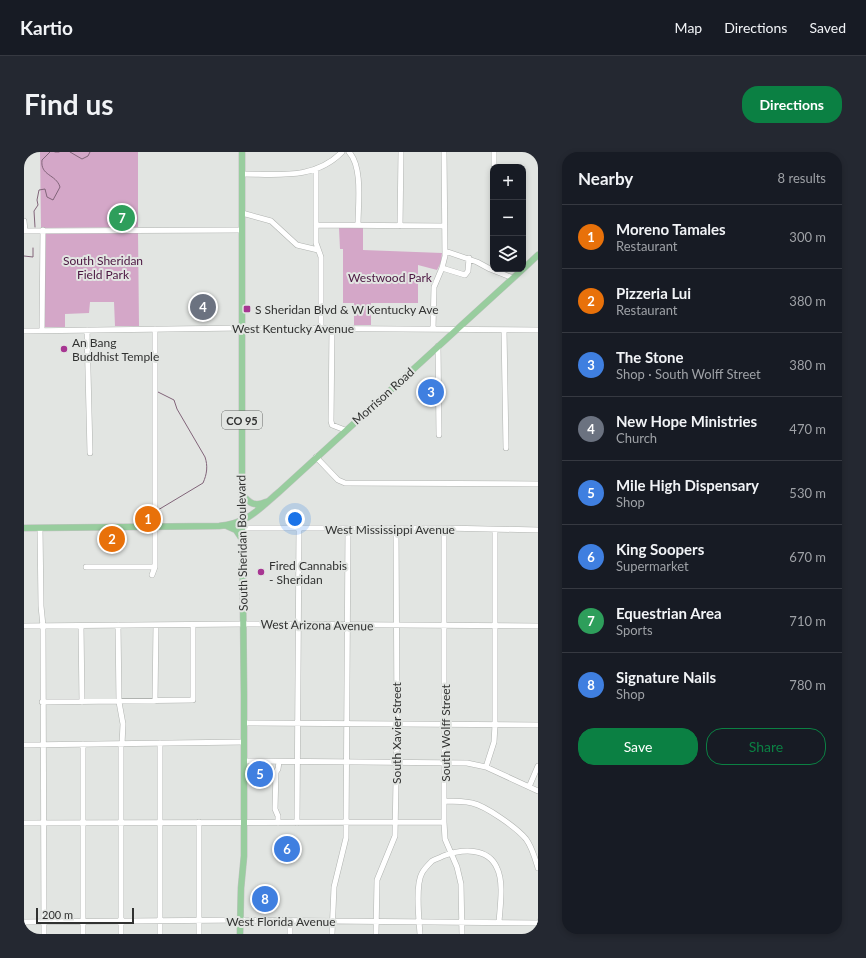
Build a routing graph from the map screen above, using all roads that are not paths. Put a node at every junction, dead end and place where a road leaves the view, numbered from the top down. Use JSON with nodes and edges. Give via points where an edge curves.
{"nodes":[{"id":1,"x":242,"y":152,"type":"edge"},
{"id":2,"x":342,"y":152,"type":"edge"},
{"id":3,"x":349,"y":152,"type":"edge"},
{"id":4,"x":401,"y":152,"type":"edge"},
{"id":5,"x":444,"y":152,"type":"edge"},
{"id":6,"x":494,"y":152,"type":"edge"},
{"id":7,"x":494,"y":164,"type":"edge"},
{"id":8,"x":316,"y":170,"type":"junction"},
{"id":9,"x":242,"y":174,"type":"junction"},
{"id":10,"x":242,"y":213,"type":"junction"},
{"id":11,"x":24,"y":221,"type":"edge"},
{"id":12,"x":358,"y":225,"type":"junction"},
{"id":13,"x":316,"y":226,"type":"junction"},
{"id":14,"x":400,"y":226,"type":"junction"},
{"id":15,"x":445,"y":226,"type":"junction"},
{"id":16,"x":43,"y":230,"type":"junction"},
{"id":17,"x":242,"y":230,"type":"junction"},
{"id":18,"x":24,"y":231,"type":"edge"},
{"id":19,"x":318,"y":250,"type":"junction"},
{"id":20,"x":445,"y":251,"type":"junction"},
{"id":21,"x":538,"y":255,"type":"edge"},
{"id":22,"x":469,"y":258,"type":"junction"},
{"id":23,"x":526,"y":266,"type":"edge"},
{"id":24,"x":442,"y":268,"type":"junction"},
{"id":25,"x":490,"y":268,"type":"edge"},
{"id":26,"x":499,"y":272,"type":"edge"},
{"id":27,"x":520,"y":272,"type":"edge"},
{"id":28,"x":513,"y":278,"type":"junction"},
{"id":29,"x":242,"y":328,"type":"junction"},
{"id":30,"x":321,"y":328,"type":"junction"},
{"id":31,"x":332,"y":328,"type":"junction"},
{"id":32,"x":155,"y":329,"type":"junction"},
{"id":33,"x":24,"y":330,"type":"edge"},
{"id":34,"x":42,"y":330,"type":"junction"},
{"id":35,"x":87,"y":330,"type":"junction"},
{"id":36,"x":433,"y":330,"type":"junction"},
{"id":37,"x":456,"y":330,"type":"junction"},
{"id":38,"x":504,"y":330,"type":"junction"},
{"id":39,"x":538,"y":330,"type":"edge"},
{"id":40,"x":438,"y":346,"type":"junction"},
{"id":41,"x":345,"y":430,"type":"junction"},
{"id":42,"x":439,"y":435,"type":"dead end"},
{"id":43,"x":506,"y":448,"type":"dead end"},
{"id":44,"x":90,"y":453,"type":"dead end"},
{"id":45,"x":316,"y":457,"type":"junction"},
{"id":46,"x":538,"y":484,"type":"edge"},
{"id":47,"x":242,"y":494,"type":"junction"},
{"id":48,"x":270,"y":499,"type":"junction"},
{"id":49,"x":242,"y":521,"type":"junction"},
{"id":50,"x":223,"y":525,"type":"junction"},
{"id":51,"x":155,"y":526,"type":"junction"},
{"id":52,"x":24,"y":528,"type":"edge"},
{"id":53,"x":40,"y":528,"type":"junction"},
{"id":54,"x":242,"y":528,"type":"junction"},
{"id":55,"x":299,"y":528,"type":"junction"},
{"id":56,"x":348,"y":528,"type":"junction"},
{"id":57,"x":396,"y":528,"type":"junction"},
{"id":58,"x":444,"y":528,"type":"junction"},
{"id":59,"x":495,"y":530,"type":"junction"},
{"id":60,"x":538,"y":530,"type":"edge"},
{"id":61,"x":242,"y":542,"type":"junction"},
{"id":62,"x":155,"y":567,"type":"junction"},
{"id":63,"x":86,"y":568,"type":"dead end"},
{"id":64,"x":152,"y":575,"type":"dead end"},
{"id":65,"x":243,"y":624,"type":"junction"},
{"id":66,"x":118,"y":625,"type":"junction"},
{"id":67,"x":156,"y":625,"type":"junction"},
{"id":68,"x":193,"y":625,"type":"junction"},
{"id":69,"x":299,"y":625,"type":"junction"},
{"id":70,"x":347,"y":625,"type":"junction"},
{"id":71,"x":24,"y":626,"type":"edge"},
{"id":72,"x":43,"y":626,"type":"junction"},
{"id":73,"x":81,"y":626,"type":"junction"},
{"id":74,"x":396,"y":626,"type":"junction"},
{"id":75,"x":445,"y":626,"type":"junction"},
{"id":76,"x":495,"y":626,"type":"junction"},
{"id":77,"x":538,"y":626,"type":"edge"},
{"id":78,"x":155,"y":701,"type":"junction"},
{"id":79,"x":42,"y":702,"type":"junction"},
{"id":80,"x":82,"y":702,"type":"junction"},
{"id":81,"x":119,"y":702,"type":"junction"},
{"id":82,"x":244,"y":723,"type":"junction"},
{"id":83,"x":347,"y":723,"type":"junction"},
{"id":84,"x":299,"y":724,"type":"junction"},
{"id":85,"x":397,"y":725,"type":"junction"},
{"id":86,"x":445,"y":725,"type":"junction"},
{"id":87,"x":495,"y":725,"type":"junction"},
{"id":88,"x":538,"y":725,"type":"edge"},
{"id":89,"x":244,"y":742,"type":"junction"},
{"id":90,"x":160,"y":743,"type":"junction"},
{"id":91,"x":24,"y":744,"type":"edge"},
{"id":92,"x":43,"y":744,"type":"junction"},
{"id":93,"x":83,"y":744,"type":"junction"},
{"id":94,"x":122,"y":744,"type":"junction"},
{"id":95,"x":244,"y":761,"type":"junction"},
{"id":96,"x":279,"y":762,"type":"junction"},
{"id":97,"x":298,"y":762,"type":"junction"},
{"id":98,"x":348,"y":762,"type":"junction"},
{"id":99,"x":396,"y":762,"type":"junction"},
{"id":100,"x":445,"y":762,"type":"junction"},
{"id":101,"x":538,"y":766,"type":"edge"},
{"id":102,"x":486,"y":767,"type":"junction"},
{"id":103,"x":529,"y":787,"type":"junction"},
{"id":104,"x":538,"y":792,"type":"edge"},
{"id":105,"x":445,"y":801,"type":"junction"},
{"id":106,"x":83,"y":822,"type":"junction"},
{"id":107,"x":121,"y":822,"type":"junction"},
{"id":108,"x":160,"y":822,"type":"junction"},
{"id":109,"x":198,"y":822,"type":"junction"},
{"id":110,"x":395,"y":822,"type":"junction"},
{"id":111,"x":444,"y":822,"type":"junction"},
{"id":112,"x":24,"y":823,"type":"edge"},
{"id":113,"x":44,"y":823,"type":"junction"},
{"id":114,"x":244,"y":823,"type":"junction"},
{"id":115,"x":278,"y":823,"type":"junction"},
{"id":116,"x":298,"y":823,"type":"junction"},
{"id":117,"x":346,"y":823,"type":"junction"},
{"id":118,"x":451,"y":853,"type":"junction"},
{"id":119,"x":538,"y":868,"type":"edge"},
{"id":120,"x":198,"y":920,"type":"junction"},
{"id":121,"x":240,"y":920,"type":"junction"},
{"id":122,"x":121,"y":921,"type":"junction"},
{"id":123,"x":160,"y":921,"type":"junction"},
{"id":124,"x":290,"y":921,"type":"junction"},
{"id":125,"x":332,"y":921,"type":"junction"},
{"id":126,"x":24,"y":922,"type":"edge"},
{"id":127,"x":44,"y":922,"type":"junction"},
{"id":128,"x":83,"y":922,"type":"junction"},
{"id":129,"x":376,"y":922,"type":"junction"},
{"id":130,"x":419,"y":922,"type":"junction"},
{"id":131,"x":462,"y":922,"type":"junction"},
{"id":132,"x":499,"y":922,"type":"junction"},
{"id":133,"x":538,"y":923,"type":"edge"},
{"id":134,"x":44,"y":934,"type":"edge"},
{"id":135,"x":83,"y":934,"type":"edge"},
{"id":136,"x":121,"y":934,"type":"edge"},
{"id":137,"x":160,"y":934,"type":"edge"},
{"id":138,"x":198,"y":934,"type":"edge"},
{"id":139,"x":240,"y":934,"type":"edge"},
{"id":140,"x":290,"y":934,"type":"edge"},
{"id":141,"x":332,"y":934,"type":"edge"},
{"id":142,"x":376,"y":934,"type":"edge"},
{"id":143,"x":420,"y":934,"type":"edge"},
{"id":144,"x":462,"y":934,"type":"edge"}],
"edges":[{"from":1,"to":9,"type":"main road","name":"South Sheridan Boulevard","number":"CO 95"},
{"from":2,"to":8,"type":"street"},
{"from":3,"to":12,"type":"street","via":[[358,170]]},
{"from":4,"to":14,"type":"street"},
{"from":5,"to":15,"type":"street"},
{"from":6,"to":7,"type":"street"},
{"from":8,"to":9,"type":"street","via":[[294,174]]},
{"from":8,"to":13,"type":"street"},
{"from":9,"to":10,"type":"main road","name":"South Sheridan Boulevard","number":"CO 95"},
{"from":10,"to":17,"type":"main road","name":"South Sheridan Boulevard","number":"CO 95"},
{"from":10,"to":19,"type":"street","via":[[271,221],[297,245]]},
{"from":11,"to":18,"type":"street"},
{"from":12,"to":13,"type":"street"},
{"from":12,"to":14,"type":"street"},
{"from":13,"to":19,"type":"street"},
{"from":14,"to":15,"type":"street"},
{"from":15,"to":20,"type":"street"},
{"from":16,"to":17,"type":"street"},
{"from":16,"to":18,"type":"street"},
{"from":16,"to":34,"type":"street"},
{"from":17,"to":29,"type":"main road","name":"South Sheridan Boulevard","number":"CO 95"},
{"from":19,"to":30,"type":"street","via":[[321,257]]},
{"from":20,"to":22,"type":"street"},
{"from":20,"to":24,"type":"street"},
{"from":21,"to":23,"type":"main road","name":"Morrison Road"},
{"from":22,"to":24,"type":"street","via":[[468,271],[465,275]]},
{"from":22,"to":25,"type":"street"},
{"from":24,"to":36,"type":"street","via":[[434,287]]},
{"from":26,"to":28,"type":"street"},
{"from":27,"to":28,"type":"main road","name":"Morrison Road"},
{"from":28,"to":37,"type":"main road","name":"Morrison Road"},
{"from":29,"to":30,"type":"street","name":"West Kentucky Avenue"},
{"from":29,"to":32,"type":"street","name":"West Kentucky Avenue"},
{"from":29,"to":47,"type":"main road","name":"South Sheridan Boulevard","number":"CO 95"},
{"from":30,"to":31,"type":"street","name":"West Kentucky Avenue"},
{"from":31,"to":36,"type":"street","name":"West Kentucky Avenue"},
{"from":31,"to":41,"type":"street","via":[[331,421],[332,425]]},
{"from":32,"to":35,"type":"street","name":"West Kentucky Avenue"},
{"from":32,"to":51,"type":"street"},
{"from":33,"to":34,"type":"street","name":"West Kentucky Avenue"},
{"from":34,"to":35,"type":"street","name":"West Kentucky Avenue"},
{"from":35,"to":44,"type":"street"},
{"from":36,"to":37,"type":"street","name":"West Kentucky Avenue"},
{"from":37,"to":38,"type":"street","name":"West Kentucky Avenue"},
{"from":37,"to":40,"type":"main road","name":"Morrison Road"},
{"from":38,"to":39,"type":"street","name":"West Kentucky Avenue"},
{"from":38,"to":43,"type":"street"},
{"from":40,"to":41,"type":"main road","name":"Morrison Road"},
{"from":40,"to":42,"type":"street"},
{"from":41,"to":45,"type":"main road","name":"Morrison Road"},
{"from":45,"to":46,"type":"street","via":[[338,480],[345,483]]},
{"from":45,"to":48,"type":"main road","name":"Morrison Road"},
{"from":47,"to":48,"type":"main road","via":[[248,502],[254,504],[261,504]]},
{"from":47,"to":49,"type":"main road","name":"South Sheridan Boulevard","number":"CO 95"},
{"from":48,"to":49,"type":"main road","name":"Morrison Road"},
{"from":49,"to":50,"type":"main road"},
{"from":49,"to":54,"type":"main road","name":"South Sheridan Boulevard","number":"CO 95"},
{"from":50,"to":51,"type":"main road"},
{"from":50,"to":61,"type":"main road","via":[[236,530]]},
{"from":51,"to":53,"type":"main road"},
{"from":51,"to":62,"type":"street"},
{"from":52,"to":53,"type":"main road"},
{"from":53,"to":72,"type":"street"},
{"from":54,"to":55,"type":"street","name":"West Mississippi Avenue"},
{"from":54,"to":61,"type":"main road","name":"South Sheridan Boulevard","number":"CO 95"},
{"from":55,"to":56,"type":"street","name":"West Mississippi Avenue"},
{"from":55,"to":69,"type":"street"},
{"from":56,"to":57,"type":"street","name":"West Mississippi Avenue"},
{"from":56,"to":70,"type":"street"},
{"from":57,"to":58,"type":"street","name":"West Mississippi Avenue"},
{"from":57,"to":74,"type":"street","name":"South Xavier Street"},
{"from":58,"to":59,"type":"street","name":"West Mississippi Avenue"},
{"from":58,"to":75,"type":"street","name":"South Wolff Street"},
{"from":59,"to":60,"type":"street","name":"West Mississippi Avenue"},
{"from":59,"to":76,"type":"street"},
{"from":61,"to":65,"type":"main road","name":"South Sheridan Boulevard","number":"CO 95"},
{"from":62,"to":63,"type":"street"},
{"from":62,"to":64,"type":"street"},
{"from":65,"to":68,"type":"street","name":"West Arizona Avenue"},
{"from":65,"to":69,"type":"street","name":"West Arizona Avenue"},
{"from":65,"to":82,"type":"main road","name":"South Sheridan Boulevard","number":"CO 95"},
{"from":66,"to":67,"type":"street","name":"West Arizona Avenue"},
{"from":66,"to":73,"type":"street","name":"West Arizona Avenue"},
{"from":66,"to":81,"type":"street"},
{"from":67,"to":68,"type":"street","name":"West Arizona Avenue"},
{"from":67,"to":78,"type":"street"},
{"from":68,"to":78,"type":"street","via":[[193,700]]},
{"from":69,"to":70,"type":"street","name":"West Arizona Avenue"},
{"from":69,"to":84,"type":"street"},
{"from":70,"to":74,"type":"street","name":"West Arizona Avenue"},
{"from":70,"to":83,"type":"street"},
{"from":71,"to":72,"type":"street","name":"West Arizona Avenue"},
{"from":72,"to":73,"type":"street","name":"West Arizona Avenue"},
{"from":72,"to":79,"type":"street"},
{"from":73,"to":80,"type":"street"},
{"from":74,"to":75,"type":"street","name":"West Arizona Avenue"},
{"from":74,"to":85,"type":"street","name":"South Xavier Street"},
{"from":75,"to":76,"type":"street","name":"West Arizona Avenue"},
{"from":75,"to":86,"type":"street","name":"South Wolff Street"},
{"from":76,"to":77,"type":"street","name":"West Arizona Avenue"},
{"from":76,"to":87,"type":"street"},
{"from":78,"to":81,"type":"street"},
{"from":79,"to":80,"type":"street"},
{"from":79,"to":92,"type":"street"},
{"from":80,"to":81,"type":"street"},
{"from":81,"to":94,"type":"street","via":[[123,724]]},
{"from":82,"to":84,"type":"street"},
{"from":82,"to":89,"type":"main road","name":"South Sheridan Boulevard","number":"CO 95"},
{"from":83,"to":84,"type":"street"},
{"from":83,"to":85,"type":"street"},
{"from":83,"to":98,"type":"street"},
{"from":84,"to":97,"type":"street"},
{"from":85,"to":86,"type":"street"},
{"from":85,"to":99,"type":"street","name":"South Xavier Street"},
{"from":86,"to":87,"type":"street"},
{"from":86,"to":100,"type":"street","name":"South Wolff Street"},
{"from":87,"to":88,"type":"street"},
{"from":87,"to":102,"type":"street","via":[[494,742]]},
{"from":89,"to":90,"type":"street"},
{"from":89,"to":95,"type":"main road","name":"South Sheridan Boulevard","number":"CO 95"},
{"from":90,"to":94,"type":"street"},
{"from":90,"to":108,"type":"street"},
{"from":91,"to":92,"type":"street"},
{"from":92,"to":93,"type":"street"},
{"from":92,"to":113,"type":"street"},
{"from":93,"to":94,"type":"street"},
{"from":93,"to":106,"type":"street"},
{"from":94,"to":107,"type":"street"},
{"from":95,"to":96,"type":"street"},
{"from":95,"to":114,"type":"main road","name":"South Sheridan Boulevard","number":"CO 95"},
{"from":96,"to":97,"type":"street"},
{"from":96,"to":115,"type":"street","via":[[275,795]]},
{"from":97,"to":98,"type":"street"},
{"from":97,"to":116,"type":"street"},
{"from":98,"to":99,"type":"street"},
{"from":98,"to":117,"type":"street"},
{"from":99,"to":100,"type":"street"},
{"from":99,"to":110,"type":"street","name":"South Xavier Street"},
{"from":100,"to":102,"type":"street"},
{"from":100,"to":105,"type":"street","name":"South Wolff Street"},
{"from":101,"to":103,"type":"street"},
{"from":102,"to":103,"type":"street"},
{"from":103,"to":104,"type":"street"},
{"from":105,"to":111,"type":"street","name":"South Wolff Street"},
{"from":105,"to":119,"type":"street","via":[[474,803],[515,829],[526,840]]},
{"from":106,"to":107,"type":"street"},
{"from":106,"to":113,"type":"street"},
{"from":106,"to":128,"type":"street"},
{"from":107,"to":108,"type":"street"},
{"from":107,"to":122,"type":"street"},
{"from":108,"to":109,"type":"street"},
{"from":108,"to":123,"type":"street"},
{"from":109,"to":114,"type":"street"},
{"from":109,"to":120,"type":"street"},
{"from":110,"to":111,"type":"street"},
{"from":110,"to":117,"type":"street"},
{"from":110,"to":129,"type":"street","name":"South Xavier Street","via":[[395,836],[377,880]]},
{"from":111,"to":118,"type":"street","name":"South Wolff Street","via":[[445,839]]},
{"from":112,"to":113,"type":"street"},
{"from":113,"to":127,"type":"street"},
{"from":114,"to":115,"type":"street"},
{"from":114,"to":121,"type":"main road","name":"South Sheridan Boulevard","number":"CO 95"},
{"from":115,"to":116,"type":"street"},
{"from":116,"to":117,"type":"street"},
{"from":117,"to":125,"type":"street","via":[[346,838],[334,887]]},
{"from":118,"to":130,"type":"street","via":[[432,860],[422,874],[418,889]]},
{"from":118,"to":131,"type":"street","name":"South Wolff Street","via":[[461,884]]},
{"from":118,"to":132,"type":"street","via":[[481,852],[491,858],[501,878]]},
{"from":120,"to":121,"type":"street","name":"West Florida Avenue"},
{"from":120,"to":123,"type":"street","name":"West Florida Avenue"},
{"from":120,"to":138,"type":"street"},
{"from":121,"to":124,"type":"street","name":"West Florida Avenue"},
{"from":121,"to":139,"type":"main road","name":"South Sheridan Boulevard","number":"CO 95"},
{"from":122,"to":123,"type":"street","name":"West Florida Avenue"},
{"from":122,"to":128,"type":"street","name":"West Florida Avenue"},
{"from":122,"to":136,"type":"street"},
{"from":123,"to":137,"type":"street"},
{"from":124,"to":125,"type":"street","name":"West Florida Avenue"},
{"from":124,"to":140,"type":"street"},
{"from":125,"to":129,"type":"street","name":"West Florida Avenue"},
{"from":125,"to":141,"type":"street"},
{"from":126,"to":127,"type":"street","name":"West Florida Avenue"},
{"from":127,"to":128,"type":"street","name":"West Florida Avenue"},
{"from":127,"to":134,"type":"street"},
{"from":128,"to":135,"type":"street"},
{"from":129,"to":130,"type":"street","name":"West Florida Avenue"},
{"from":129,"to":142,"type":"street","name":"South Xavier Street"},
{"from":130,"to":131,"type":"street","name":"West Florida Avenue"},
{"from":130,"to":143,"type":"street"},
{"from":131,"to":132,"type":"street","name":"West Florida Avenue"},
{"from":131,"to":144,"type":"street","name":"South Wolff Street"},
{"from":132,"to":133,"type":"street","name":"West Florida Avenue"}]}
